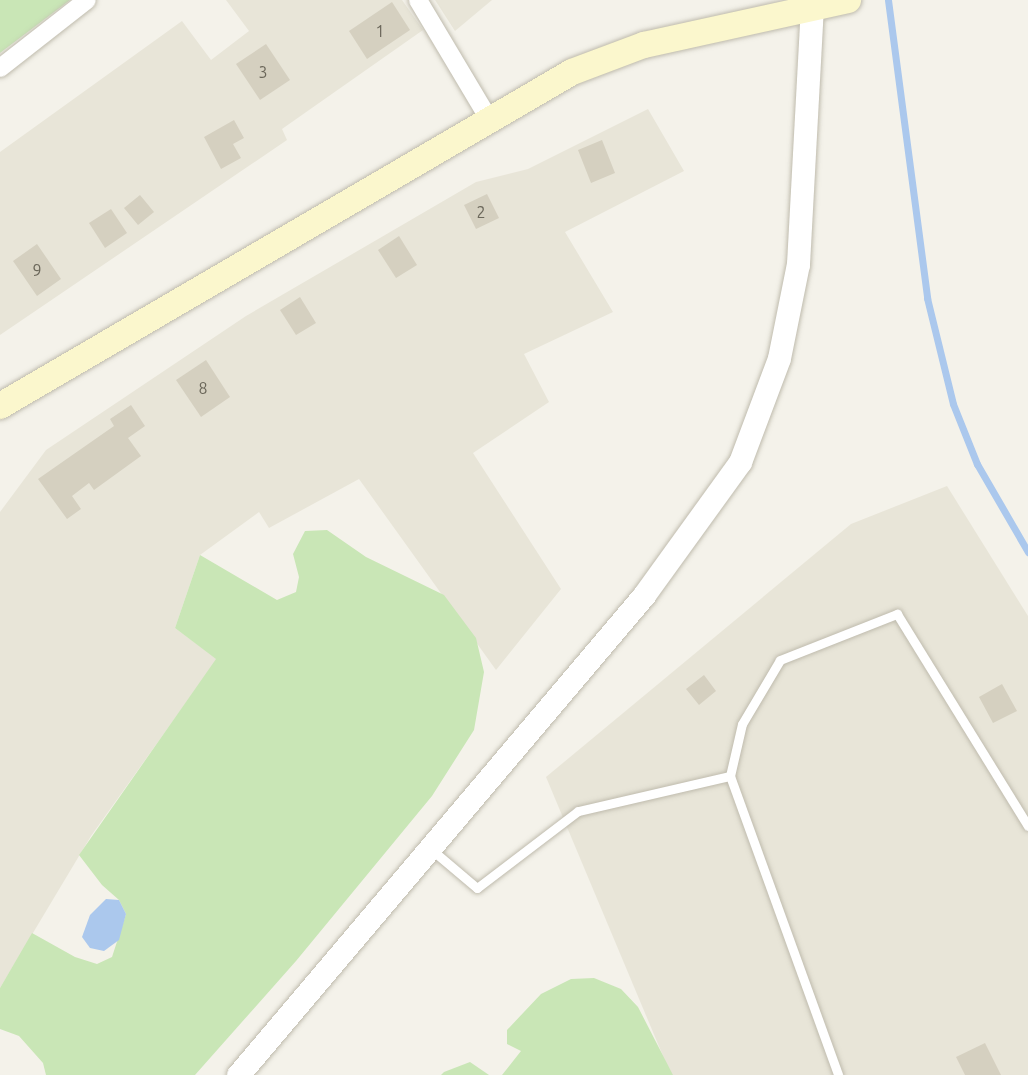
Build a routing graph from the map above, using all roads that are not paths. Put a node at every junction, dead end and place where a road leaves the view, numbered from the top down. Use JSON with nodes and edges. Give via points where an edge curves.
{"nodes":[{"id":1,"x":418,"y":0,"type":"edge"},
{"id":2,"x":848,"y":0,"type":"edge"},
{"id":3,"x":77,"y":3,"type":"edge"},
{"id":4,"x":811,"y":9,"type":"junction"},
{"id":5,"x":0,"y":68,"type":"edge"},
{"id":6,"x":489,"y":118,"type":"junction"},
{"id":7,"x":0,"y":406,"type":"edge"},
{"id":8,"x":730,"y":776,"type":"junction"},
{"id":9,"x":1028,"y":826,"type":"edge"},
{"id":10,"x":430,"y":849,"type":"junction"},
{"id":11,"x":238,"y":1075,"type":"edge"},
{"id":12,"x":838,"y":1075,"type":"edge"}],
"edges":[{"from":1,"to":6,"type":"street"},
{"from":2,"to":4,"type":"main road"},
{"from":3,"to":5,"type":"street"},
{"from":4,"to":6,"type":"main road","via":[[644,45],[572,72]]},
{"from":4,"to":10,"type":"street","via":[[798,264],[779,358],[740,462],[644,595]]},
{"from":6,"to":7,"type":"main road"},
{"from":8,"to":9,"type":"lane","via":[[742,724],[780,660],[897,614]]},
{"from":8,"to":10,"type":"lane","via":[[578,811],[477,888]]},
{"from":8,"to":12,"type":"lane"},
{"from":10,"to":11,"type":"street"}]}
